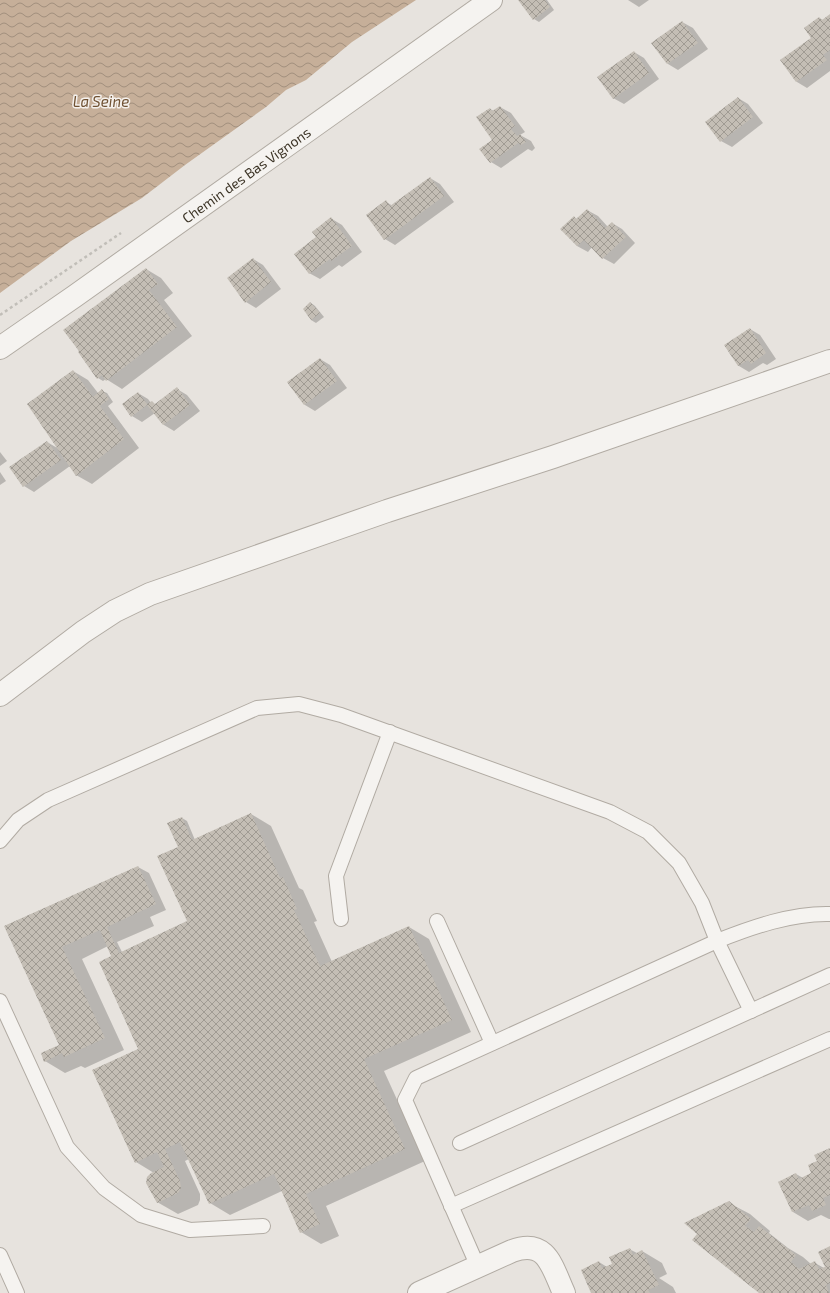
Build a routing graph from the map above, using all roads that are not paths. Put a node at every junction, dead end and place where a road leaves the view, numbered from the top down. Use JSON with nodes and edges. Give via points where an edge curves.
{"nodes":[{"id":1,"x":491,"y":0,"type":"edge"},
{"id":2,"x":0,"y":348,"type":"edge"},
{"id":3,"x":830,"y":361,"type":"edge"},
{"id":4,"x":0,"y":695,"type":"edge"},
{"id":5,"x":390,"y":732,"type":"junction"},
{"id":6,"x":0,"y":841,"type":"edge"},
{"id":7,"x":830,"y":914,"type":"edge"},
{"id":8,"x":341,"y":919,"type":"dead end"},
{"id":9,"x":437,"y":921,"type":"dead end"},
{"id":10,"x":717,"y":941,"type":"junction"},
{"id":11,"x":830,"y":975,"type":"edge"},
{"id":12,"x":0,"y":1001,"type":"edge"},
{"id":13,"x":750,"y":1011,"type":"junction"},
{"id":14,"x":830,"y":1039,"type":"edge"},
{"id":15,"x":492,"y":1043,"type":"junction"},
{"id":16,"x":460,"y":1143,"type":"dead end"},
{"id":17,"x":451,"y":1206,"type":"junction"},
{"id":18,"x":263,"y":1226,"type":"dead end"},
{"id":19,"x":0,"y":1255,"type":"edge"},
{"id":20,"x":478,"y":1267,"type":"junction"},
{"id":21,"x":17,"y":1293,"type":"edge"},
{"id":22,"x":419,"y":1293,"type":"edge"},
{"id":23,"x":564,"y":1293,"type":"edge"}],
"edges":[{"from":1,"to":2,"type":"street","name":"Chemin des Bas Vignons"},
{"from":3,"to":4,"type":"street","via":[[150,594],[115,611],[83,632]]},
{"from":5,"to":6,"type":"lane","via":[[299,704],[256,708],[48,800],[18,820]]},
{"from":5,"to":8,"type":"lane","via":[[336,876]]},
{"from":5,"to":10,"type":"lane","via":[[610,812],[648,832],[679,863],[702,903]]},
{"from":7,"to":10,"type":"lane","via":[[798,917],[755,926]]},
{"from":9,"to":15,"type":"lane"},
{"from":10,"to":13,"type":"lane"},
{"from":10,"to":15,"type":"lane"},
{"from":11,"to":13,"type":"lane"},
{"from":12,"to":18,"type":"lane","via":[[67,1146],[104,1188],[141,1215],[190,1230]]},
{"from":13,"to":16,"type":"lane"},
{"from":14,"to":17,"type":"lane"},
{"from":15,"to":17,"type":"lane","via":[[416,1078],[405,1100]]},
{"from":17,"to":20,"type":"lane"},
{"from":19,"to":21,"type":"lane"},
{"from":20,"to":22,"type":"street"},
{"from":20,"to":23,"type":"street","via":[[516,1249],[532,1247],[548,1258]]}]}
